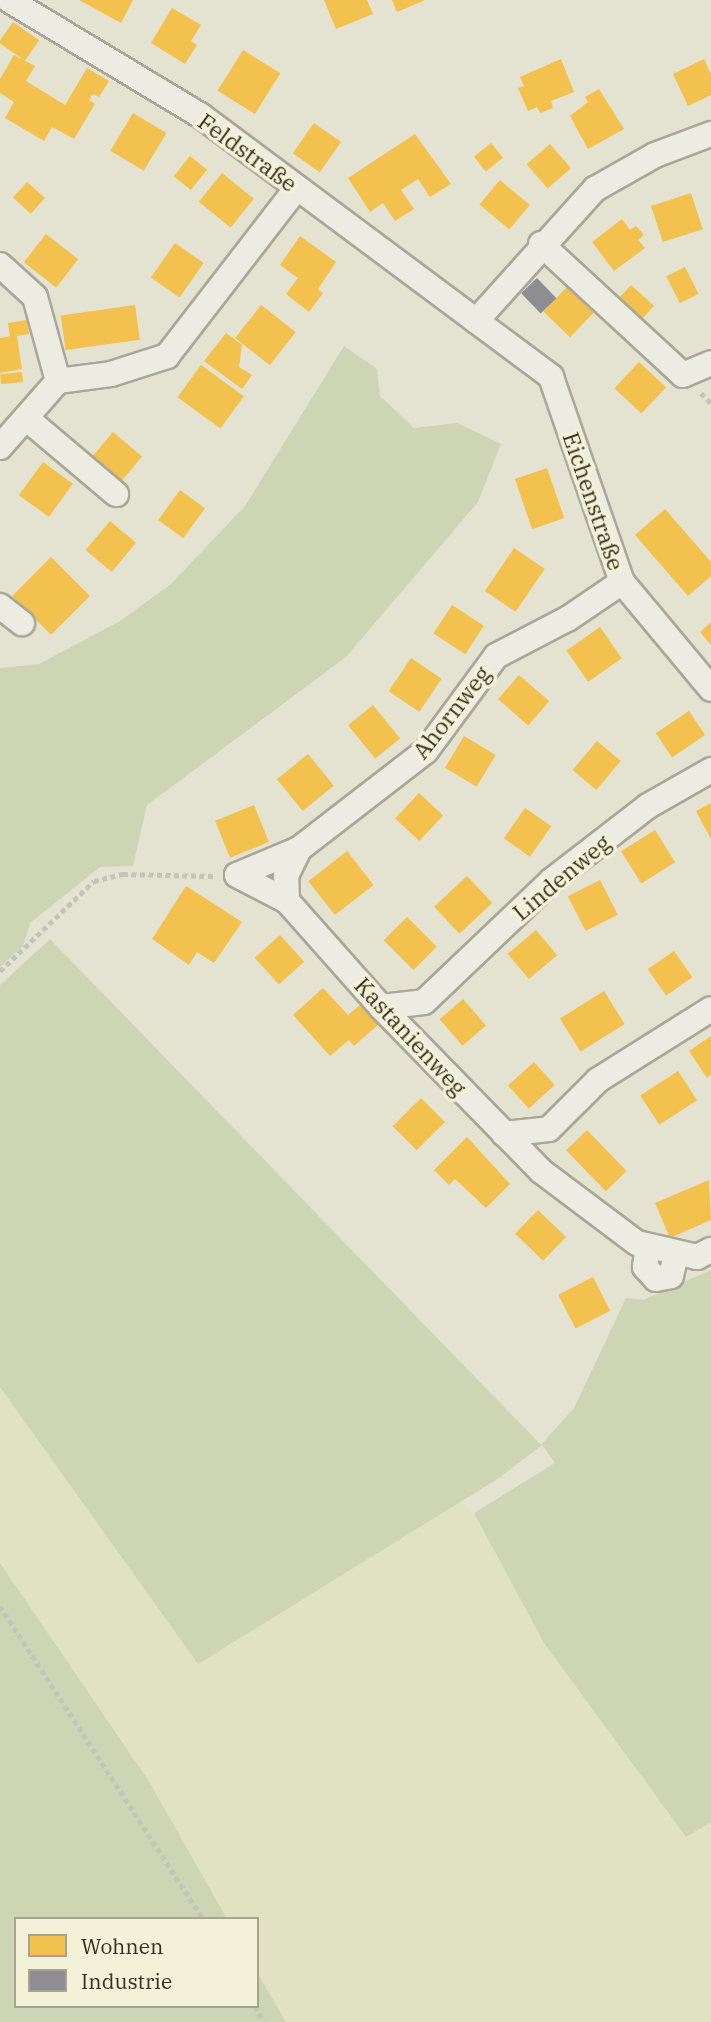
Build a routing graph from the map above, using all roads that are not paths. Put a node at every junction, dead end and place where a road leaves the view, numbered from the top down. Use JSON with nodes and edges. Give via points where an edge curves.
{"nodes":[{"id":1,"x":9,"y":0,"type":"edge"},
{"id":2,"x":711,"y":134,"type":"edge"},
{"id":3,"x":297,"y":188,"type":"junction"},
{"id":4,"x":541,"y":244,"type":"junction"},
{"id":5,"x":0,"y":265,"type":"edge"},
{"id":6,"x":476,"y":321,"type":"junction"},
{"id":7,"x":711,"y":363,"type":"edge"},
{"id":8,"x":58,"y":381,"type":"junction"},
{"id":9,"x":26,"y":418,"type":"junction"},
{"id":10,"x":0,"y":447,"type":"edge"},
{"id":11,"x":116,"y":494,"type":"dead end"},
{"id":12,"x":622,"y":582,"type":"junction"},
{"id":13,"x":0,"y":606,"type":"edge"},
{"id":14,"x":22,"y":623,"type":"dead end"},
{"id":15,"x":711,"y":689,"type":"edge"},
{"id":16,"x":711,"y":769,"type":"edge"},
{"id":17,"x":299,"y":849,"type":"junction"},
{"id":18,"x":287,"y":901,"type":"junction"},
{"id":19,"x":424,"y":1002,"type":"junction"},
{"id":20,"x":381,"y":1007,"type":"junction"},
{"id":21,"x":711,"y":1009,"type":"edge"},
{"id":22,"x":417,"y":1045,"type":"junction"},
{"id":23,"x":549,"y":1129,"type":"junction"},
{"id":24,"x":504,"y":1134,"type":"junction"},
{"id":25,"x":541,"y":1171,"type":"junction"},
{"id":26,"x":711,"y":1250,"type":"edge"}],
"edges":[{"from":1,"to":3,"type":"street","name":"Feldstraße","via":[[200,116]]},
{"from":2,"to":4,"type":"street","via":[[654,155],[595,189]]},
{"from":3,"to":6,"type":"street","name":"Feldstraße"},
{"from":3,"to":8,"type":"street","via":[[167,356],[111,374]]},
{"from":4,"to":6,"type":"street"},
{"from":4,"to":7,"type":"street","via":[[683,375]]},
{"from":5,"to":8,"type":"street","via":[[35,297]]},
{"from":6,"to":12,"type":"street","name":"Eichenstraße","via":[[551,377]]},
{"from":8,"to":9,"type":"street"},
{"from":9,"to":10,"type":"street"},
{"from":9,"to":11,"type":"street"},
{"from":12,"to":15,"type":"street","name":"Eichenstraße"},
{"from":12,"to":17,"type":"street","name":"Ahornweg","via":[[569,618],[496,656],[426,751]]},
{"from":13,"to":14,"type":"street"},
{"from":16,"to":19,"type":"street","name":"Lindenweg","via":[[648,806],[551,881]]},
{"from":17,"to":18,"type":"street","via":[[286,876]]},
{"from":17,"to":18,"type":"street","name":"Kastanienweg","via":[[237,875]]},
{"from":18,"to":20,"type":"street","name":"Kastanienweg"},
{"from":19,"to":20,"type":"street"},
{"from":19,"to":22,"type":"street"},
{"from":20,"to":22,"type":"street","name":"Kastanienweg"},
{"from":21,"to":23,"type":"street","via":[[598,1080]]},
{"from":22,"to":24,"type":"street","name":"Kastanienweg"},
{"from":23,"to":24,"type":"street"},
{"from":23,"to":25,"type":"street"},
{"from":24,"to":25,"type":"street","name":"Kastanienweg"},
{"from":25,"to":26,"type":"street","name":"Kastanienweg","via":[[643,1245],[697,1257]]}]}
